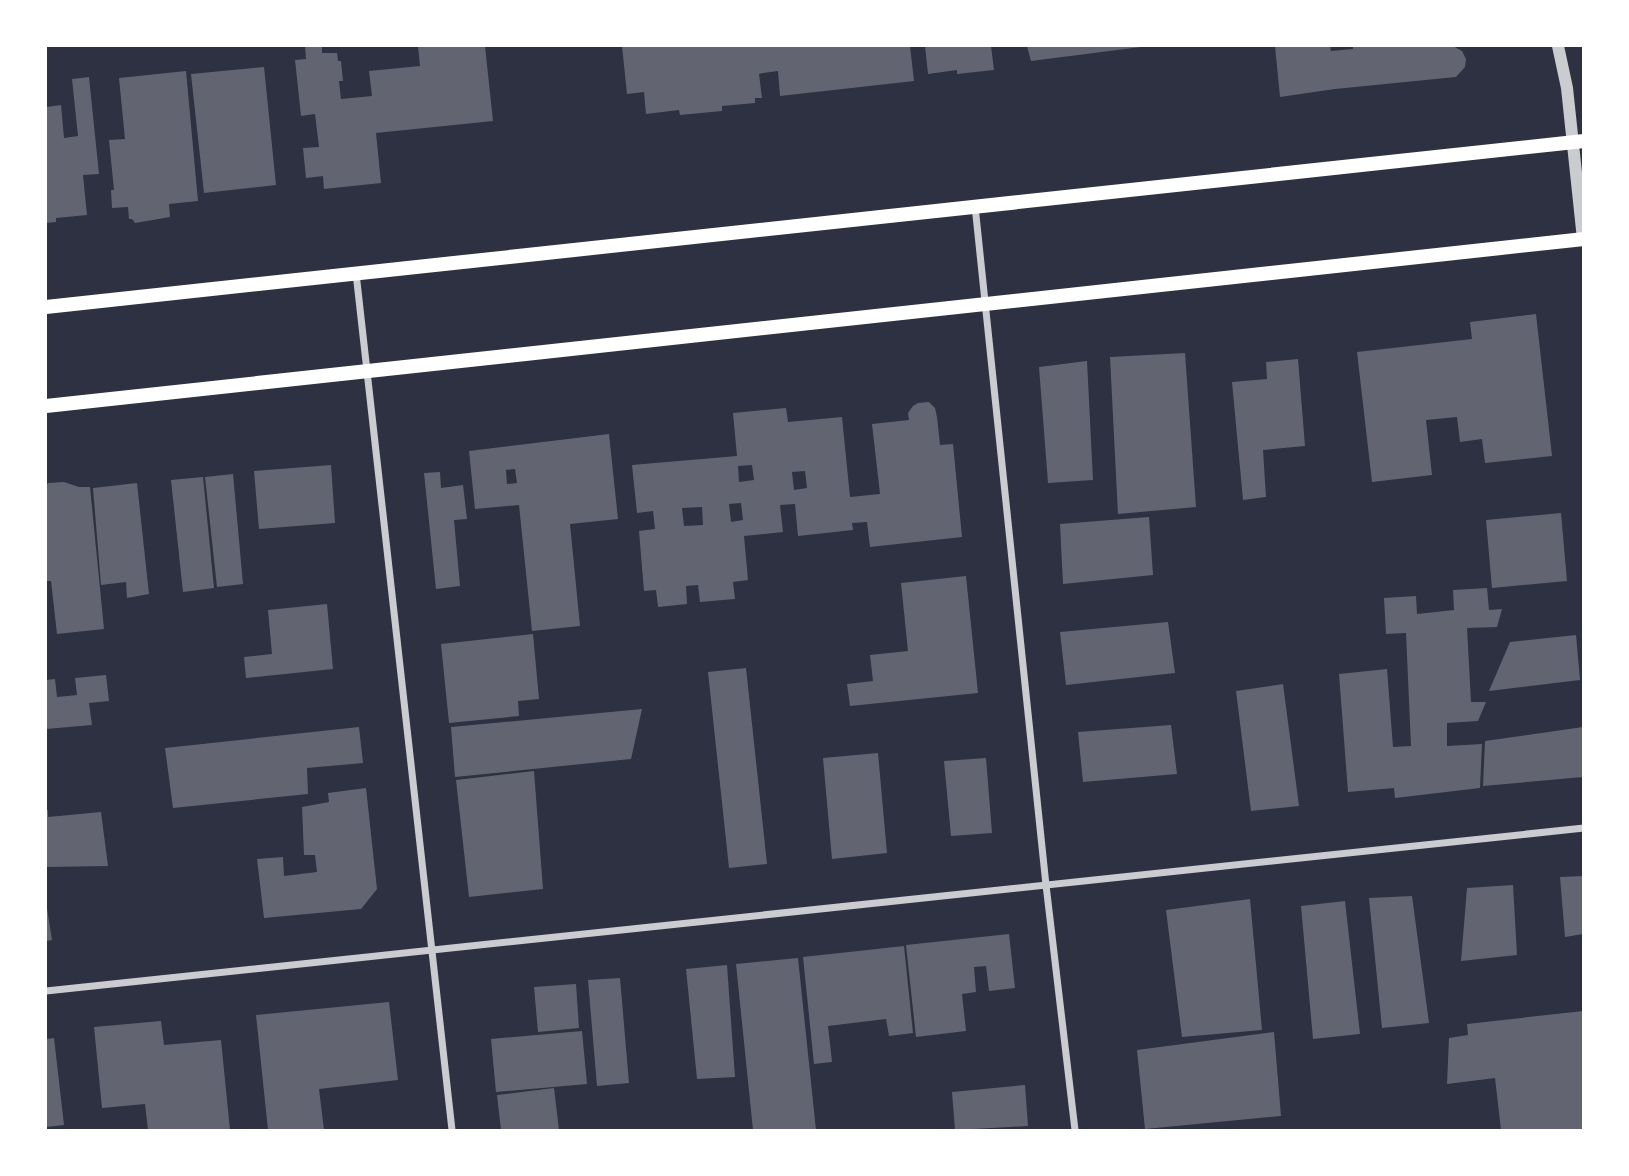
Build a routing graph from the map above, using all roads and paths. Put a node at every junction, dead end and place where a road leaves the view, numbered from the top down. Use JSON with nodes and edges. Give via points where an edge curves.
{"nodes":[{"id":1,"x":1558,"y":46,"type":"edge"},
{"id":2,"x":1578,"y":141,"type":"edge"},
{"id":3,"x":975,"y":206,"type":"junction"},
{"id":4,"x":1584,"y":240,"type":"edge"},
{"id":5,"x":356,"y":273,"type":"junction"},
{"id":6,"x":986,"y":305,"type":"junction"},
{"id":7,"x":46,"y":307,"type":"edge"},
{"id":8,"x":367,"y":372,"type":"junction"},
{"id":9,"x":46,"y":406,"type":"edge"},
{"id":10,"x":1584,"y":828,"type":"edge"},
{"id":11,"x":1046,"y":885,"type":"junction"},
{"id":12,"x":430,"y":951,"type":"junction"},
{"id":13,"x":46,"y":991,"type":"edge"},
{"id":14,"x":452,"y":1130,"type":"edge"},
{"id":15,"x":1075,"y":1130,"type":"edge"}],
"edges":[{"from":1,"to":2,"type":"street"},
{"from":2,"to":3,"type":"main road"},
{"from":2,"to":4,"type":"street"},
{"from":3,"to":5,"type":"main road"},
{"from":3,"to":6,"type":"street"},
{"from":4,"to":6,"type":"main road"},
{"from":5,"to":7,"type":"main road"},
{"from":5,"to":8,"type":"street"},
{"from":6,"to":8,"type":"main road"},
{"from":6,"to":11,"type":"street"},
{"from":8,"to":9,"type":"main road"},
{"from":8,"to":12,"type":"street"},
{"from":10,"to":11,"type":"street"},
{"from":11,"to":12,"type":"street"},
{"from":11,"to":15,"type":"street"},
{"from":12,"to":13,"type":"street"},
{"from":12,"to":14,"type":"street"}]}
